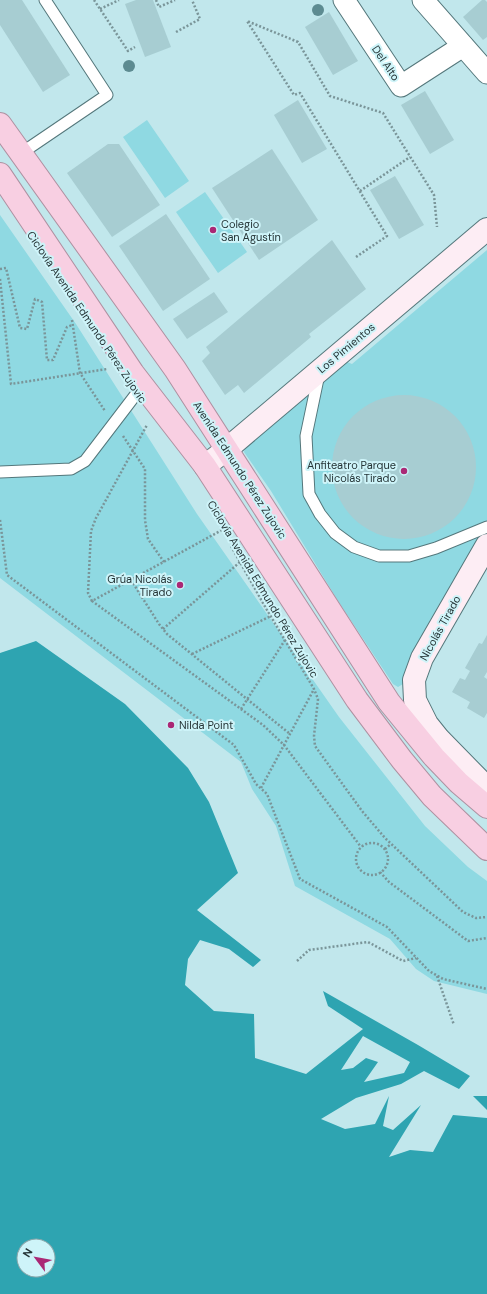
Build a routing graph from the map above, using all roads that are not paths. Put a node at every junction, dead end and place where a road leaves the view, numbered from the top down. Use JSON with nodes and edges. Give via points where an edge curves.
{"nodes":[{"id":1,"x":45,"y":0,"type":"edge"},
{"id":2,"x":344,"y":0,"type":"edge"},
{"id":3,"x":423,"y":0,"type":"edge"},
{"id":4,"x":463,"y":46,"type":"junction"},
{"id":5,"x":487,"y":73,"type":"edge"},
{"id":6,"x":0,"y":110,"type":"edge"},
{"id":7,"x":0,"y":124,"type":"edge"},
{"id":8,"x":20,"y":154,"type":"junction"},
{"id":9,"x":0,"y":174,"type":"edge"},
{"id":10,"x":487,"y":228,"type":"edge"},
{"id":11,"x":320,"y":370,"type":"junction"},
{"id":12,"x":143,"y":385,"type":"junction"},
{"id":13,"x":227,"y":449,"type":"junction"},
{"id":14,"x":205,"y":466,"type":"junction"},
{"id":15,"x":0,"y":472,"type":"edge"},
{"id":16,"x":487,"y":527,"type":"edge"},
{"id":17,"x":487,"y":545,"type":"edge"},
{"id":18,"x":487,"y":788,"type":"edge"},
{"id":19,"x":487,"y":808,"type":"edge"},
{"id":20,"x":487,"y":849,"type":"edge"}],
"edges":[{"from":1,"to":8,"type":"lane","via":[[107,95]]},
{"from":2,"to":4,"type":"street","name":"Del Alto","via":[[401,86]]},
{"from":3,"to":4,"type":"street"},
{"from":4,"to":5,"type":"street"},
{"from":6,"to":8,"type":"highway"},
{"from":7,"to":8,"type":"highway","name":"Avenida Edmundo Pérez Zujovic"},
{"from":8,"to":13,"type":"highway","name":"Avenida Edmundo Pérez Zujovic","via":[[175,369]]},
{"from":9,"to":12,"type":"highway"},
{"from":10,"to":11,"type":"main road","name":"Los Pimientos"},
{"from":11,"to":13,"type":"main road","name":"Los Pimientos"},
{"from":11,"to":16,"type":"lane","via":[[306,436],[309,494],[335,533],[354,547],[379,556],[408,556],[436,548]]},
{"from":12,"to":14,"type":"highway"},
{"from":12,"to":15,"type":"lane","via":[[85,461],[71,469]]},
{"from":13,"to":14,"type":"main road","name":"Los Pimientos"},
{"from":13,"to":19,"type":"highway","name":"Avenida Edmundo Pérez Zujovic","via":[[389,702],[434,757]]},
{"from":14,"to":20,"type":"highway","via":[[357,700],[432,796]]},
{"from":17,"to":18,"type":"main road","name":"Nicolás Tirado","via":[[422,658],[414,680],[415,700],[428,724],[439,739]]}]}
